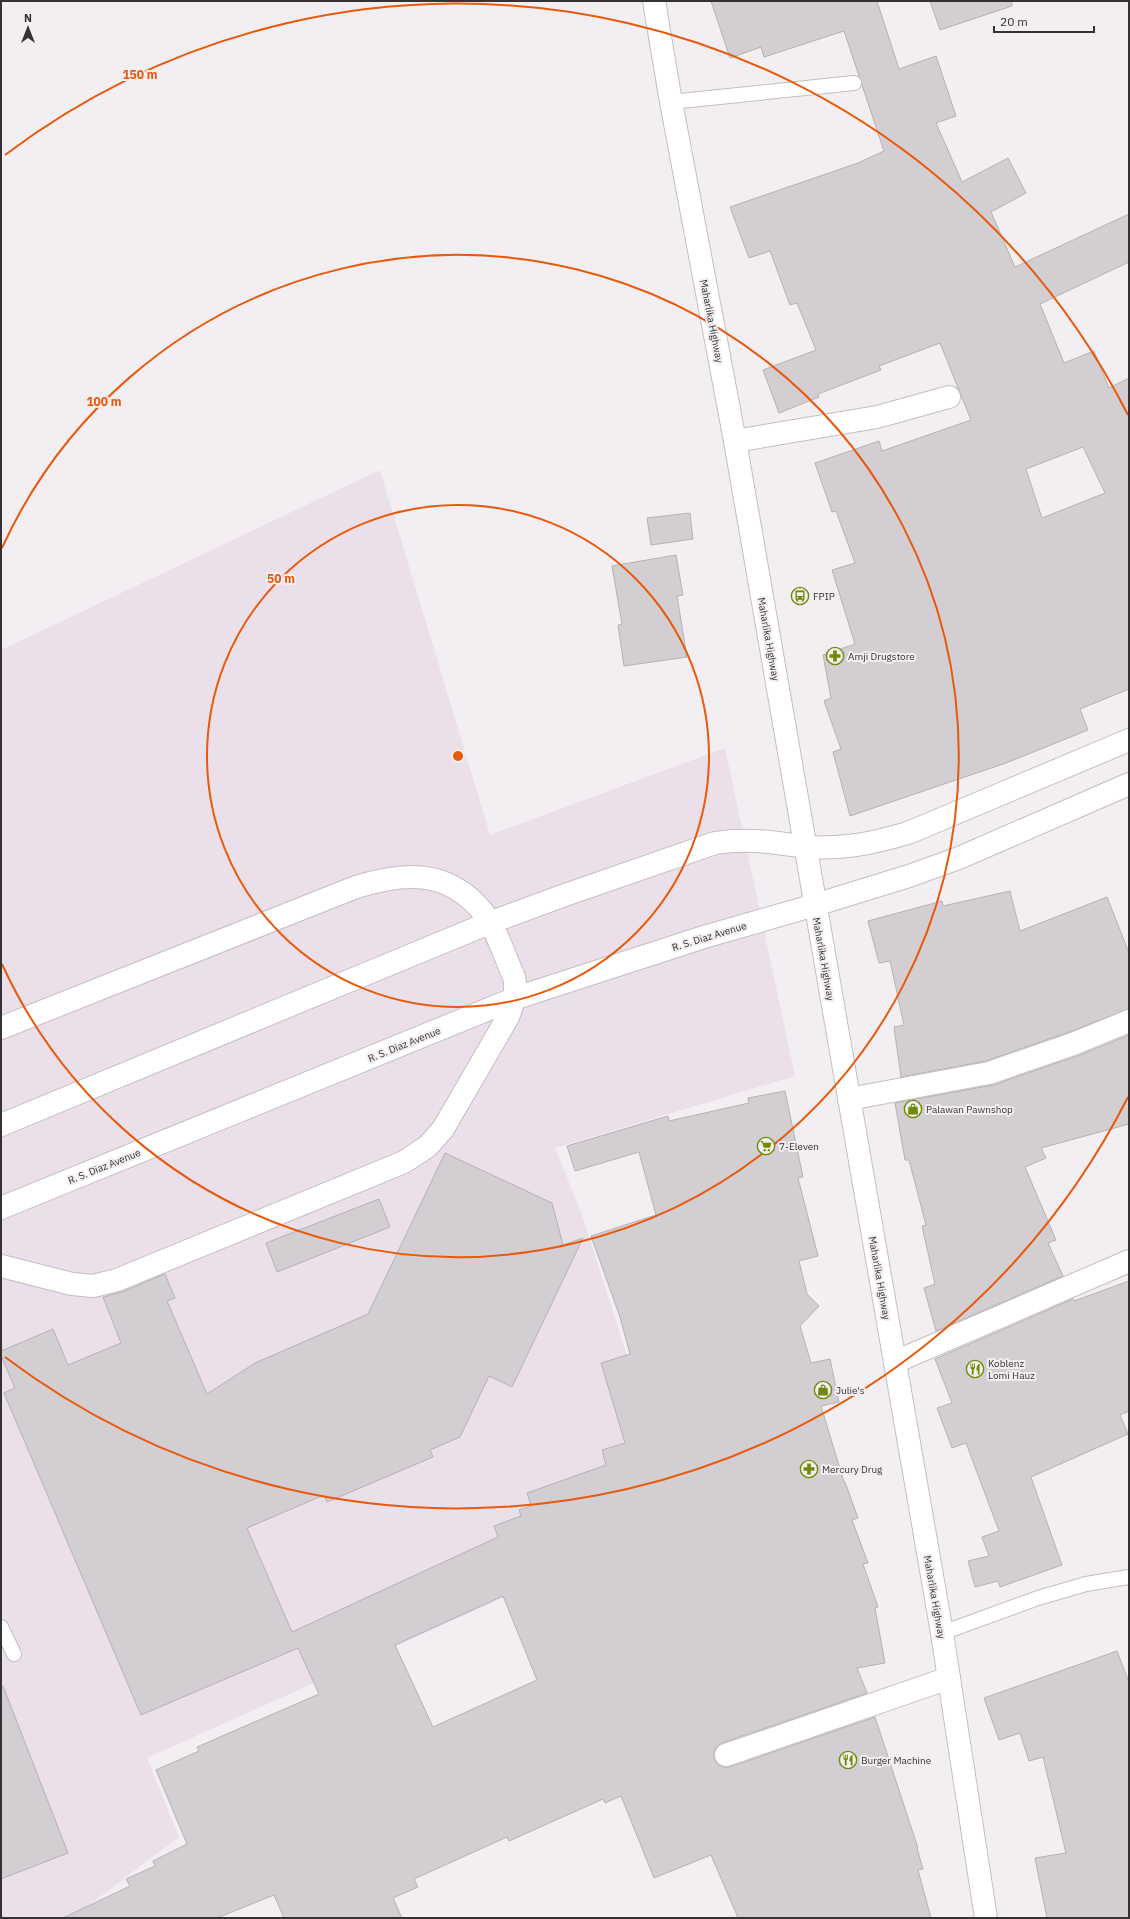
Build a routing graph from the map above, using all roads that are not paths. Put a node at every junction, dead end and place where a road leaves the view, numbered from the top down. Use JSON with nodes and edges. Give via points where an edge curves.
{"nodes":[{"id":1,"x":654,"y":1,"type":"edge"},
{"id":2,"x":854,"y":84,"type":"dead end"},
{"id":3,"x":671,"y":102,"type":"junction"},
{"id":4,"x":949,"y":397,"type":"dead end"},
{"id":5,"x":735,"y":441,"type":"junction"},
{"id":6,"x":1129,"y":740,"type":"edge"},
{"id":7,"x":1129,"y":784,"type":"edge"},
{"id":8,"x":805,"y":848,"type":"junction"},
{"id":9,"x":815,"y":905,"type":"junction"},
{"id":10,"x":489,"y":924,"type":"junction"},
{"id":11,"x":516,"y":998,"type":"junction"},
{"id":12,"x":1129,"y":1021,"type":"edge"},
{"id":13,"x":1,"y":1028,"type":"edge"},
{"id":14,"x":849,"y":1099,"type":"junction"},
{"id":15,"x":1,"y":1125,"type":"edge"},
{"id":16,"x":1,"y":1208,"type":"edge"},
{"id":17,"x":1129,"y":1261,"type":"edge"},
{"id":18,"x":1,"y":1266,"type":"edge"},
{"id":19,"x":895,"y":1362,"type":"junction"},
{"id":20,"x":1129,"y":1577,"type":"edge"},
{"id":21,"x":1,"y":1627,"type":"edge"},
{"id":22,"x":942,"y":1633,"type":"junction"},
{"id":23,"x":14,"y":1654,"type":"dead end"},
{"id":24,"x":949,"y":1678,"type":"junction"},
{"id":25,"x":726,"y":1755,"type":"dead end"},
{"id":26,"x":986,"y":1918,"type":"edge"}],
"edges":[{"from":1,"to":3,"type":"main road","name":"Maharlika Highway"},
{"from":2,"to":3,"type":"lane"},
{"from":3,"to":5,"type":"main road","name":"Maharlika Highway"},
{"from":4,"to":5,"type":"main road","via":[[877,417]]},
{"from":5,"to":8,"type":"main road","name":"Maharlika Highway"},
{"from":6,"to":8,"type":"main road","via":[[908,833],[843,848]]},
{"from":7,"to":9,"type":"main road","name":"R. S. Diaz Avenue","via":[[959,858]]},
{"from":8,"to":9,"type":"main road","name":"Maharlika Highway"},
{"from":8,"to":10,"type":"main road","via":[[765,840],[737,839],[715,842]]},
{"from":9,"to":11,"type":"main road","name":"R. S. Diaz Avenue","via":[[704,937]]},
{"from":9,"to":14,"type":"main road","name":"Maharlika Highway"},
{"from":10,"to":11,"type":"main road","via":[[514,977]]},
{"from":10,"to":13,"type":"main road","via":[[470,899],[438,881],[413,876],[377,880]]},
{"from":10,"to":15,"type":"main road"},
{"from":11,"to":16,"type":"main road","name":"R. S. Diaz Avenue"},
{"from":11,"to":18,"type":"main road","via":[[493,1044],[443,1129],[428,1146],[404,1162],[117,1280],[93,1286],[72,1284]]},
{"from":12,"to":14,"type":"main road","via":[[1073,1044],[989,1073]]},
{"from":14,"to":19,"type":"main road","name":"Maharlika Highway"},
{"from":17,"to":19,"type":"main road"},
{"from":19,"to":22,"type":"main road","name":"Maharlika Highway"},
{"from":20,"to":22,"type":"lane","via":[[1086,1584],[1038,1598]]},
{"from":21,"to":23,"type":"lane"},
{"from":22,"to":24,"type":"main road","name":"Maharlika Highway"},
{"from":24,"to":25,"type":"main road"},
{"from":24,"to":26,"type":"main road","name":"Maharlika Highway"}]}
